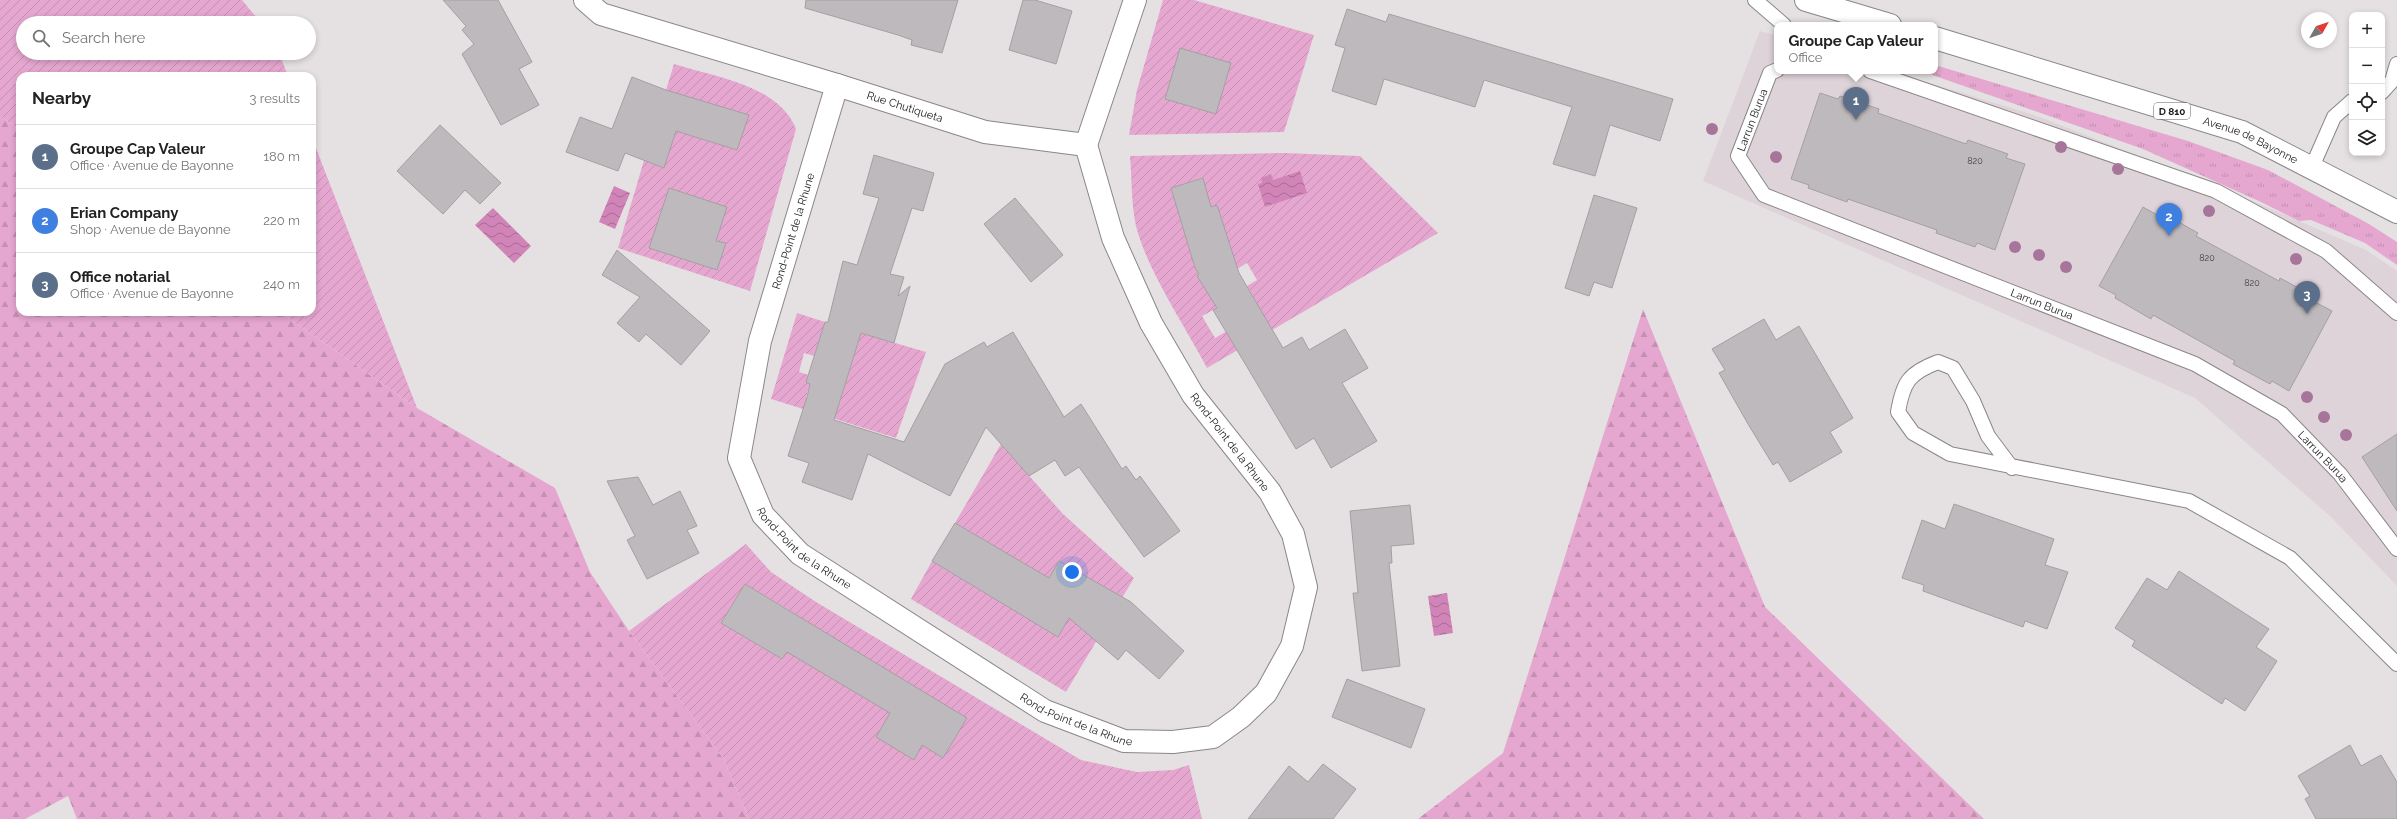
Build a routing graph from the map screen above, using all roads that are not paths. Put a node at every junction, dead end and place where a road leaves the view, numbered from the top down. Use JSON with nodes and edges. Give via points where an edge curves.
{"nodes":[{"id":1,"x":585,"y":0,"type":"edge"},
{"id":2,"x":1135,"y":0,"type":"edge"},
{"id":3,"x":1756,"y":0,"type":"edge"},
{"id":4,"x":1806,"y":0,"type":"edge"},
{"id":5,"x":1781,"y":22,"type":"edge"},
{"id":6,"x":1880,"y":22,"type":"edge"},
{"id":7,"x":1938,"y":39,"type":"edge"},
{"id":8,"x":2397,"y":64,"type":"edge"},
{"id":9,"x":1774,"y":71,"type":"edge"},
{"id":10,"x":1879,"y":74,"type":"edge"},
{"id":11,"x":837,"y":85,"type":"junction"},
{"id":12,"x":2385,"y":89,"type":"edge"},
{"id":13,"x":2349,"y":104,"type":"edge"},
{"id":14,"x":1086,"y":145,"type":"junction"},
{"id":15,"x":2312,"y":167,"type":"junction"},
{"id":16,"x":2397,"y":212,"type":"edge"},
{"id":17,"x":2397,"y":313,"type":"edge"},
{"id":18,"x":2012,"y":468,"type":"junction"},
{"id":19,"x":2397,"y":548,"type":"edge"},
{"id":20,"x":2397,"y":664,"type":"edge"}],
"edges":[{"from":1,"to":11,"type":"street","name":"Rue Chutiqueta","via":[[602,14]]},
{"from":2,"to":14,"type":"street"},
{"from":3,"to":5,"type":"lane"},
{"from":4,"to":6,"type":"street"},
{"from":7,"to":15,"type":"street","name":"Avenue de Bayonne","number":"D 810","via":[[2242,132]]},
{"from":8,"to":12,"type":"lane","via":[[2392,81]]},
{"from":9,"to":19,"type":"lane","name":"Larrun Burua","via":[[1770,73],[1738,156],[1764,195],[2195,364],[2282,414],[2340,474]]},
{"from":10,"to":17,"type":"lane","via":[[2216,191],[2326,251]]},
{"from":11,"to":14,"type":"street","name":"Rue Chutiqueta","via":[[986,132]]},
{"from":11,"to":14,"type":"street","name":"Rond-Point de la Rhune","via":[[760,340],[738,458],[764,514],[800,554],[1045,711],[1124,741],[1173,742],[1212,737],[1241,717],[1266,693],[1292,646],[1306,588],[1293,534],[1270,492],[1193,395],[1151,322],[1113,238]]},
{"from":13,"to":15,"type":"lane","via":[[2334,117]]},
{"from":15,"to":16,"type":"street","name":"Avenue de Bayonne","number":"D 810"},
{"from":18,"to":18,"type":"lane","via":[[1950,454],[1913,433],[1898,412],[1902,388],[1920,369],[1938,362],[1952,368],[1973,401],[1988,436]]},
{"from":18,"to":20,"type":"lane","via":[[2189,501],[2290,558]]}]}
